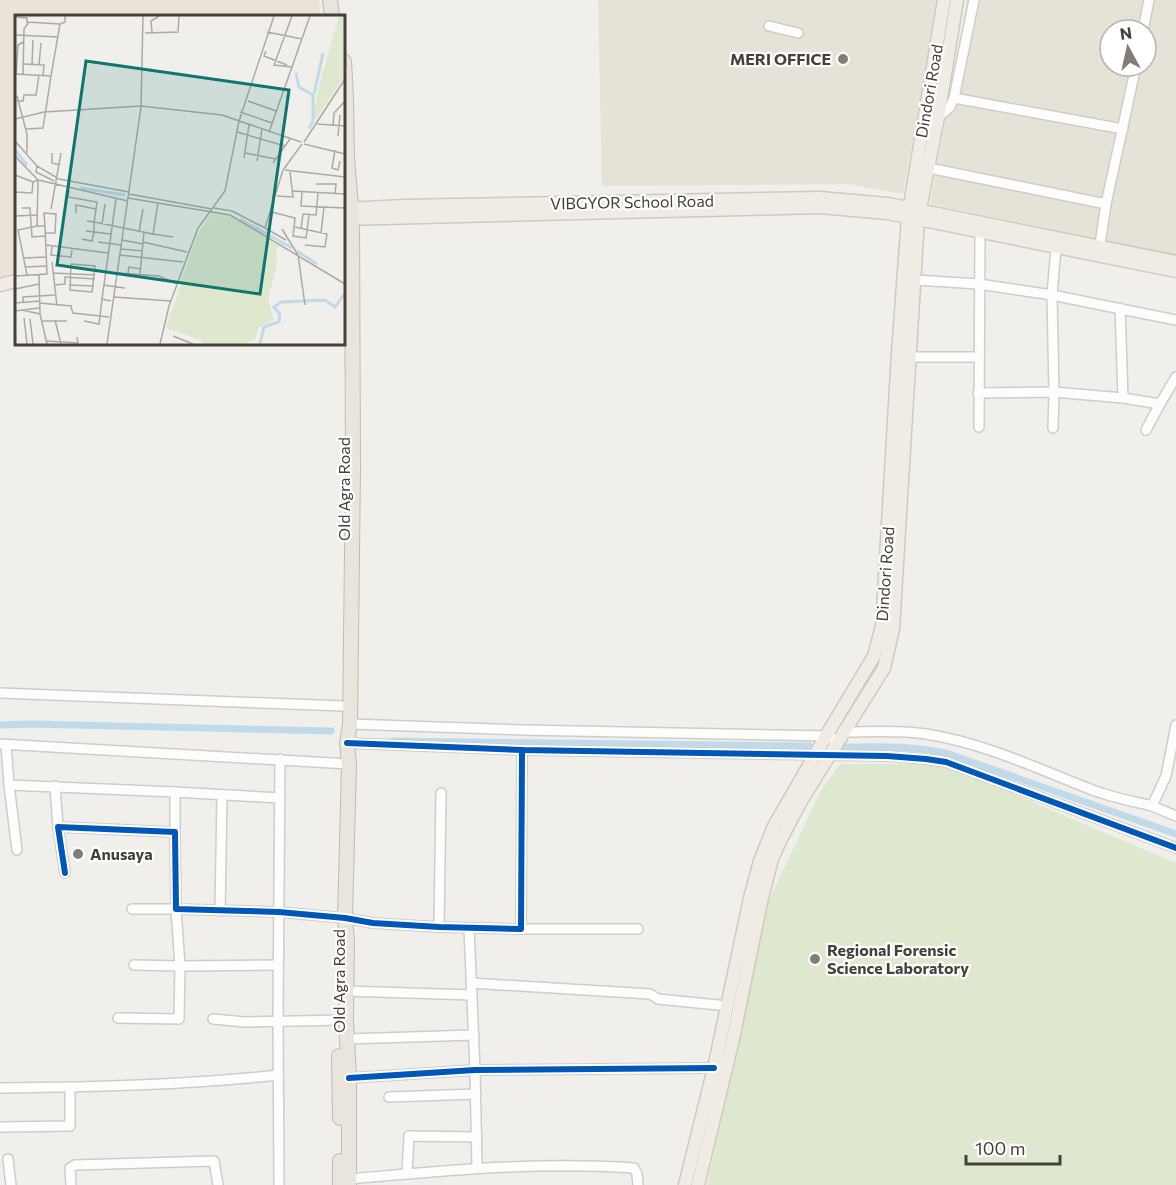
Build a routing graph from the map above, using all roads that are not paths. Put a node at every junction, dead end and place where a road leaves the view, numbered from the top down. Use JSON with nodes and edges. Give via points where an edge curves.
{"nodes":[{"id":1,"x":330,"y":0,"type":"edge"},
{"id":2,"x":339,"y":0,"type":"edge"},
{"id":3,"x":944,"y":0,"type":"edge"},
{"id":4,"x":957,"y":0,"type":"edge"},
{"id":5,"x":974,"y":0,"type":"edge"},
{"id":6,"x":1149,"y":0,"type":"edge"},
{"id":7,"x":332,"y":15,"type":"edge"},
{"id":8,"x":340,"y":15,"type":"edge"},
{"id":9,"x":1145,"y":18,"type":"edge"},
{"id":10,"x":769,"y":26,"type":"dead end"},
{"id":11,"x":798,"y":33,"type":"dead end"},
{"id":12,"x":1134,"y":78,"type":"edge"},
{"id":13,"x":345,"y":80,"type":"edge"},
{"id":14,"x":954,"y":98,"type":"junction"},
{"id":15,"x":924,"y":116,"type":"junction"},
{"id":16,"x":938,"y":117,"type":"junction"},
{"id":17,"x":1123,"y":129,"type":"junction"},
{"id":18,"x":922,"y":166,"type":"junction"},
{"id":19,"x":1106,"y":204,"type":"junction"},
{"id":20,"x":348,"y":214,"type":"edge"},
{"id":21,"x":914,"y":214,"type":"junction"},
{"id":22,"x":980,"y":232,"type":"junction"},
{"id":23,"x":1056,"y":248,"type":"junction"},
{"id":24,"x":1098,"y":252,"type":"junction"},
{"id":25,"x":1176,"y":262,"type":"edge"},
{"id":26,"x":1176,"y":271,"type":"edge"},
{"id":27,"x":15,"y":273,"type":"edge"},
{"id":28,"x":0,"y":276,"type":"edge"},
{"id":29,"x":915,"y":280,"type":"junction"},
{"id":30,"x":15,"y":281,"type":"edge"},
{"id":31,"x":980,"y":284,"type":"junction"},
{"id":32,"x":0,"y":285,"type":"edge"},
{"id":33,"x":1052,"y":295,"type":"junction"},
{"id":34,"x":1120,"y":308,"type":"junction"},
{"id":35,"x":1176,"y":320,"type":"edge"},
{"id":36,"x":344,"y":345,"type":"edge"},
{"id":37,"x":910,"y":357,"type":"junction"},
{"id":38,"x":979,"y":357,"type":"junction"},
{"id":39,"x":1176,"y":377,"type":"edge"},
{"id":40,"x":1054,"y":392,"type":"junction"},
{"id":41,"x":978,"y":393,"type":"junction"},
{"id":42,"x":1123,"y":398,"type":"junction"},
{"id":43,"x":1160,"y":404,"type":"junction"},
{"id":44,"x":979,"y":427,"type":"dead end"},
{"id":45,"x":1053,"y":428,"type":"dead end"},
{"id":46,"x":1146,"y":430,"type":"dead end"},
{"id":47,"x":0,"y":693,"type":"edge"},
{"id":48,"x":347,"y":707,"type":"junction"},
{"id":49,"x":350,"y":723,"type":"junction"},
{"id":50,"x":1176,"y":725,"type":"edge"},
{"id":51,"x":826,"y":736,"type":"junction"},
{"id":52,"x":841,"y":737,"type":"junction"},
{"id":53,"x":1175,"y":737,"type":"edge"},
{"id":54,"x":347,"y":743,"type":"junction"},
{"id":55,"x":3,"y":745,"type":"edge"},
{"id":56,"x":522,"y":750,"type":"junction"},
{"id":57,"x":814,"y":755,"type":"junction"},
{"id":58,"x":829,"y":755,"type":"junction"},
{"id":59,"x":280,"y":759,"type":"junction"},
{"id":60,"x":345,"y":764,"type":"junction"},
{"id":61,"x":9,"y":785,"type":"junction"},
{"id":62,"x":55,"y":786,"type":"junction"},
{"id":63,"x":175,"y":792,"type":"junction"},
{"id":64,"x":441,"y":793,"type":"dead end"},
{"id":65,"x":222,"y":795,"type":"junction"},
{"id":66,"x":280,"y":798,"type":"junction"},
{"id":67,"x":1152,"y":806,"type":"junction"},
{"id":68,"x":1176,"y":816,"type":"edge"},
{"id":69,"x":58,"y":827,"type":"junction"},
{"id":70,"x":175,"y":832,"type":"junction"},
{"id":71,"x":1176,"y":848,"type":"edge"},
{"id":72,"x":17,"y":850,"type":"dead end"},
{"id":73,"x":65,"y":873,"type":"dead end"},
{"id":74,"x":132,"y":909,"type":"dead end"},
{"id":75,"x":176,"y":909,"type":"junction"},
{"id":76,"x":220,"y":911,"type":"junction"},
{"id":77,"x":279,"y":912,"type":"junction"},
{"id":78,"x":342,"y":918,"type":"junction"},
{"id":79,"x":439,"y":927,"type":"junction"},
{"id":80,"x":469,"y":928,"type":"junction"},
{"id":81,"x":520,"y":929,"type":"junction"},
{"id":82,"x":638,"y":929,"type":"dead end"},
{"id":83,"x":134,"y":965,"type":"dead end"},
{"id":84,"x":278,"y":965,"type":"junction"},
{"id":85,"x":180,"y":966,"type":"junction"},
{"id":86,"x":471,"y":983,"type":"junction"},
{"id":87,"x":346,"y":991,"type":"junction"},
{"id":88,"x":472,"y":994,"type":"junction"},
{"id":89,"x":728,"y":1006,"type":"junction"},
{"id":90,"x":118,"y":1018,"type":"dead end"},
{"id":91,"x":213,"y":1019,"type":"dead end"},
{"id":92,"x":278,"y":1020,"type":"junction"},
{"id":93,"x":342,"y":1020,"type":"junction"},
{"id":94,"x":474,"y":1035,"type":"junction"},
{"id":95,"x":347,"y":1039,"type":"junction"},
{"id":96,"x":714,"y":1068,"type":"junction"},
{"id":97,"x":475,"y":1071,"type":"junction"},
{"id":98,"x":278,"y":1075,"type":"junction"},
{"id":99,"x":349,"y":1078,"type":"junction"},
{"id":100,"x":70,"y":1087,"type":"junction"},
{"id":101,"x":0,"y":1088,"type":"edge"},
{"id":102,"x":476,"y":1094,"type":"junction"},
{"id":103,"x":389,"y":1097,"type":"dead end"},
{"id":104,"x":0,"y":1127,"type":"edge"},
{"id":105,"x":477,"y":1137,"type":"junction"},
{"id":106,"x":8,"y":1159,"type":"dead end"},
{"id":107,"x":477,"y":1168,"type":"junction"},
{"id":108,"x":407,"y":1174,"type":"junction"},
{"id":109,"x":346,"y":1183,"type":"edge"},
{"id":110,"x":10,"y":1185,"type":"edge"},
{"id":111,"x":71,"y":1185,"type":"edge"},
{"id":112,"x":218,"y":1185,"type":"edge"},
{"id":113,"x":279,"y":1185,"type":"edge"},
{"id":114,"x":638,"y":1185,"type":"edge"},
{"id":115,"x":685,"y":1185,"type":"edge"},
{"id":116,"x":698,"y":1185,"type":"edge"}],
"edges":[{"from":1,"to":7,"type":"highway"},
{"from":2,"to":8,"type":"highway"},
{"from":3,"to":15,"type":"main road","name":"Dindori Road"},
{"from":4,"to":16,"type":"main road"},
{"from":5,"to":14,"type":"street"},
{"from":6,"to":9,"type":"street"},
{"from":10,"to":11,"type":"street"},
{"from":12,"to":17,"type":"street"},
{"from":13,"to":20,"type":"highway"},
{"from":14,"to":16,"type":"street"},
{"from":14,"to":17,"type":"street"},
{"from":15,"to":16,"type":"street"},
{"from":15,"to":18,"type":"main road","name":"Dindori Road"},
{"from":16,"to":18,"type":"main road"},
{"from":17,"to":19,"type":"street"},
{"from":18,"to":19,"type":"street"},
{"from":18,"to":21,"type":"main road","name":"Dindori Road"},
{"from":19,"to":24,"type":"street"},
{"from":20,"to":21,"type":"main road","name":"VIBGYOR School Road","via":[[404,206],[820,198],[888,204]]},
{"from":20,"to":48,"type":"highway","via":[[353,468]]},
{"from":21,"to":22,"type":"main road"},
{"from":21,"to":24,"type":"main road"},
{"from":21,"to":29,"type":"main road"},
{"from":21,"to":51,"type":"main road","name":"Dindori Road","via":[[898,353],[882,626],[874,656]]},
{"from":22,"to":23,"type":"main road"},
{"from":22,"to":31,"type":"street"},
{"from":23,"to":24,"type":"main road"},
{"from":23,"to":33,"type":"street"},
{"from":24,"to":25,"type":"main road"},
{"from":24,"to":26,"type":"main road"},
{"from":27,"to":28,"type":"main road"},
{"from":29,"to":31,"type":"street"},
{"from":29,"to":37,"type":"main road"},
{"from":30,"to":32,"type":"main road"},
{"from":31,"to":33,"type":"street"},
{"from":31,"to":38,"type":"street"},
{"from":33,"to":34,"type":"street"},
{"from":33,"to":40,"type":"street"},
{"from":34,"to":35,"type":"street"},
{"from":34,"to":42,"type":"street"},
{"from":36,"to":48,"type":"highway","name":"Old Agra Road"},
{"from":37,"to":38,"type":"street"},
{"from":37,"to":52,"type":"main road","via":[[893,629],[884,668]]},
{"from":38,"to":41,"type":"street"},
{"from":39,"to":43,"type":"street"},
{"from":40,"to":41,"type":"street"},
{"from":40,"to":42,"type":"street"},
{"from":40,"to":45,"type":"street"},
{"from":41,"to":44,"type":"street"},
{"from":42,"to":43,"type":"street"},
{"from":43,"to":46,"type":"street"},
{"from":47,"to":48,"type":"street"},
{"from":48,"to":49,"type":"highway"},
{"from":49,"to":51,"type":"street"},
{"from":49,"to":54,"type":"highway"},
{"from":50,"to":53,"type":"street"},
{"from":51,"to":52,"type":"street"},
{"from":51,"to":57,"type":"main road","name":"Dindori Road"},
{"from":52,"to":58,"type":"main road"},
{"from":52,"to":67,"type":"street","via":[[887,732],[949,738],[1092,790]]},
{"from":53,"to":67,"type":"street","via":[[1166,776]]},
{"from":54,"to":56,"type":"street"},
{"from":54,"to":60,"type":"highway"},
{"from":55,"to":59,"type":"street"},
{"from":55,"to":61,"type":"street"},
{"from":56,"to":57,"type":"street"},
{"from":56,"to":81,"type":"street"},
{"from":57,"to":58,"type":"street"},
{"from":57,"to":89,"type":"main road","name":"Dindori Road","via":[[774,826],[760,861]]},
{"from":58,"to":71,"type":"street","via":[[946,762]]},
{"from":58,"to":116,"type":"main road","via":[[772,859]]},
{"from":59,"to":60,"type":"street"},
{"from":59,"to":66,"type":"street"},
{"from":60,"to":78,"type":"highway"},
{"from":61,"to":62,"type":"street"},
{"from":61,"to":72,"type":"street"},
{"from":62,"to":63,"type":"street"},
{"from":62,"to":69,"type":"street"},
{"from":63,"to":65,"type":"street"},
{"from":63,"to":70,"type":"street"},
{"from":64,"to":79,"type":"street"},
{"from":65,"to":66,"type":"street"},
{"from":65,"to":76,"type":"street"},
{"from":66,"to":77,"type":"street"},
{"from":67,"to":68,"type":"street"},
{"from":69,"to":70,"type":"street"},
{"from":69,"to":73,"type":"street"},
{"from":70,"to":75,"type":"street"},
{"from":74,"to":75,"type":"street"},
{"from":75,"to":76,"type":"street"},
{"from":75,"to":85,"type":"street"},
{"from":76,"to":77,"type":"street"},
{"from":77,"to":78,"type":"street"},
{"from":77,"to":84,"type":"street"},
{"from":78,"to":79,"type":"street"},
{"from":78,"to":87,"type":"highway","via":[[347,941]]},
{"from":78,"to":93,"type":"highway","name":"Old Agra Road"},
{"from":79,"to":80,"type":"street"},
{"from":80,"to":81,"type":"street"},
{"from":80,"to":86,"type":"street"},
{"from":81,"to":82,"type":"street"},
{"from":83,"to":85,"type":"street"},
{"from":84,"to":85,"type":"street"},
{"from":84,"to":92,"type":"street"},
{"from":85,"to":90,"type":"street","via":[[179,1019]]},
{"from":86,"to":88,"type":"street"},
{"from":86,"to":89,"type":"street","via":[[650,994],[657,999]]},
{"from":87,"to":88,"type":"street"},
{"from":87,"to":93,"type":"highway"},
{"from":88,"to":94,"type":"street"},
{"from":89,"to":96,"type":"main road","name":"Dindori Road"},
{"from":91,"to":92,"type":"street"},
{"from":92,"to":93,"type":"street"},
{"from":92,"to":98,"type":"street"},
{"from":93,"to":95,"type":"highway"},
{"from":93,"to":109,"type":"highway","name":"Old Agra Road"},
{"from":94,"to":95,"type":"street"},
{"from":94,"to":97,"type":"street"},
{"from":95,"to":99,"type":"highway"},
{"from":96,"to":97,"type":"street"},
{"from":96,"to":115,"type":"main road","name":"Dindori Road"},
{"from":97,"to":99,"type":"street"},
{"from":97,"to":102,"type":"street"},
{"from":98,"to":100,"type":"street"},
{"from":98,"to":113,"type":"street"},
{"from":99,"to":109,"type":"highway"},
{"from":100,"to":101,"type":"street"},
{"from":100,"to":104,"type":"street","via":[[70,1126]]},
{"from":102,"to":103,"type":"street"},
{"from":102,"to":105,"type":"street"},
{"from":105,"to":107,"type":"street"},
{"from":105,"to":108,"type":"street","via":[[409,1136]]},
{"from":106,"to":110,"type":"street"},
{"from":107,"to":108,"type":"street"},
{"from":107,"to":114,"type":"street","via":[[634,1167]]},
{"from":108,"to":109,"type":"street"},
{"from":111,"to":112,"type":"street","via":[[70,1168],[75,1165],[214,1161]]}]}
